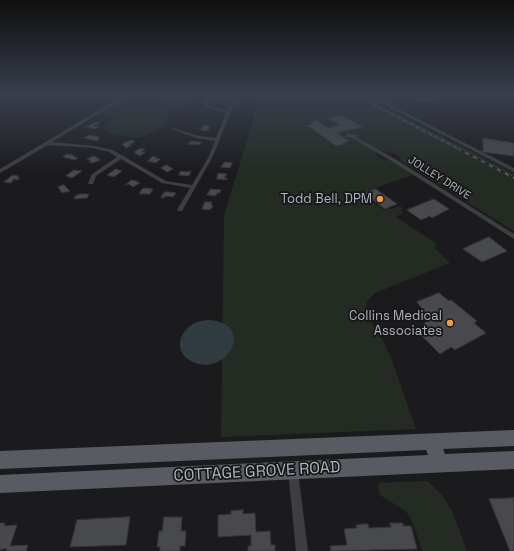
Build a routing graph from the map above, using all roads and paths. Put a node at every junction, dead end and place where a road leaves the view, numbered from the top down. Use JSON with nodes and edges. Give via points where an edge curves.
{"nodes":[{"id":1,"x":82,"y":122,"type":"edge"},
{"id":2,"x":225,"y":122,"type":"edge"},
{"id":3,"x":420,"y":122,"type":"edge"},
{"id":4,"x":174,"y":129,"type":"dead end"},
{"id":5,"x":353,"y":137,"type":"dead end"},
{"id":6,"x":218,"y":140,"type":"junction"},
{"id":7,"x":46,"y":143,"type":"junction"},
{"id":8,"x":120,"y":157,"type":"junction"},
{"id":9,"x":514,"y":170,"type":"edge"},
{"id":10,"x":0,"y":171,"type":"edge"},
{"id":11,"x":91,"y":183,"type":"dead end"},
{"id":12,"x":194,"y":187,"type":"junction"},
{"id":13,"x":180,"y":210,"type":"dead end"},
{"id":14,"x":514,"y":237,"type":"edge"},
{"id":15,"x":514,"y":438,"type":"edge"},
{"id":16,"x":432,"y":442,"type":"junction"},
{"id":17,"x":0,"y":460,"type":"edge"},
{"id":18,"x":514,"y":460,"type":"edge"},
{"id":19,"x":440,"y":463,"type":"junction"},
{"id":20,"x":293,"y":471,"type":"junction"},
{"id":21,"x":0,"y":484,"type":"edge"},
{"id":22,"x":302,"y":551,"type":"edge"}],
"edges":[{"from":1,"to":7,"type":"street"},
{"from":2,"to":6,"type":"street"},
{"from":3,"to":9,"type":"street"},
{"from":4,"to":6,"type":"street"},
{"from":5,"to":14,"type":"street","name":"JOLLEY DRIVE"},
{"from":6,"to":12,"type":"street"},
{"from":7,"to":8,"type":"street","via":[[103,149]]},
{"from":7,"to":10,"type":"street"},
{"from":8,"to":11,"type":"street","via":[[94,175]]},
{"from":8,"to":12,"type":"street","via":[[164,182]]},
{"from":12,"to":13,"type":"street"},
{"from":15,"to":16,"type":"main road","name":"COTTAGE GROVE ROAD"},
{"from":16,"to":17,"type":"main road","name":"COTTAGE GROVE ROAD"},
{"from":16,"to":19,"type":"main road"},
{"from":18,"to":19,"type":"main road","name":"COTTAGE GROVE ROAD"},
{"from":19,"to":20,"type":"main road","name":"COTTAGE GROVE ROAD"},
{"from":20,"to":21,"type":"main road","name":"COTTAGE GROVE ROAD"},
{"from":20,"to":22,"type":"street"}]}
